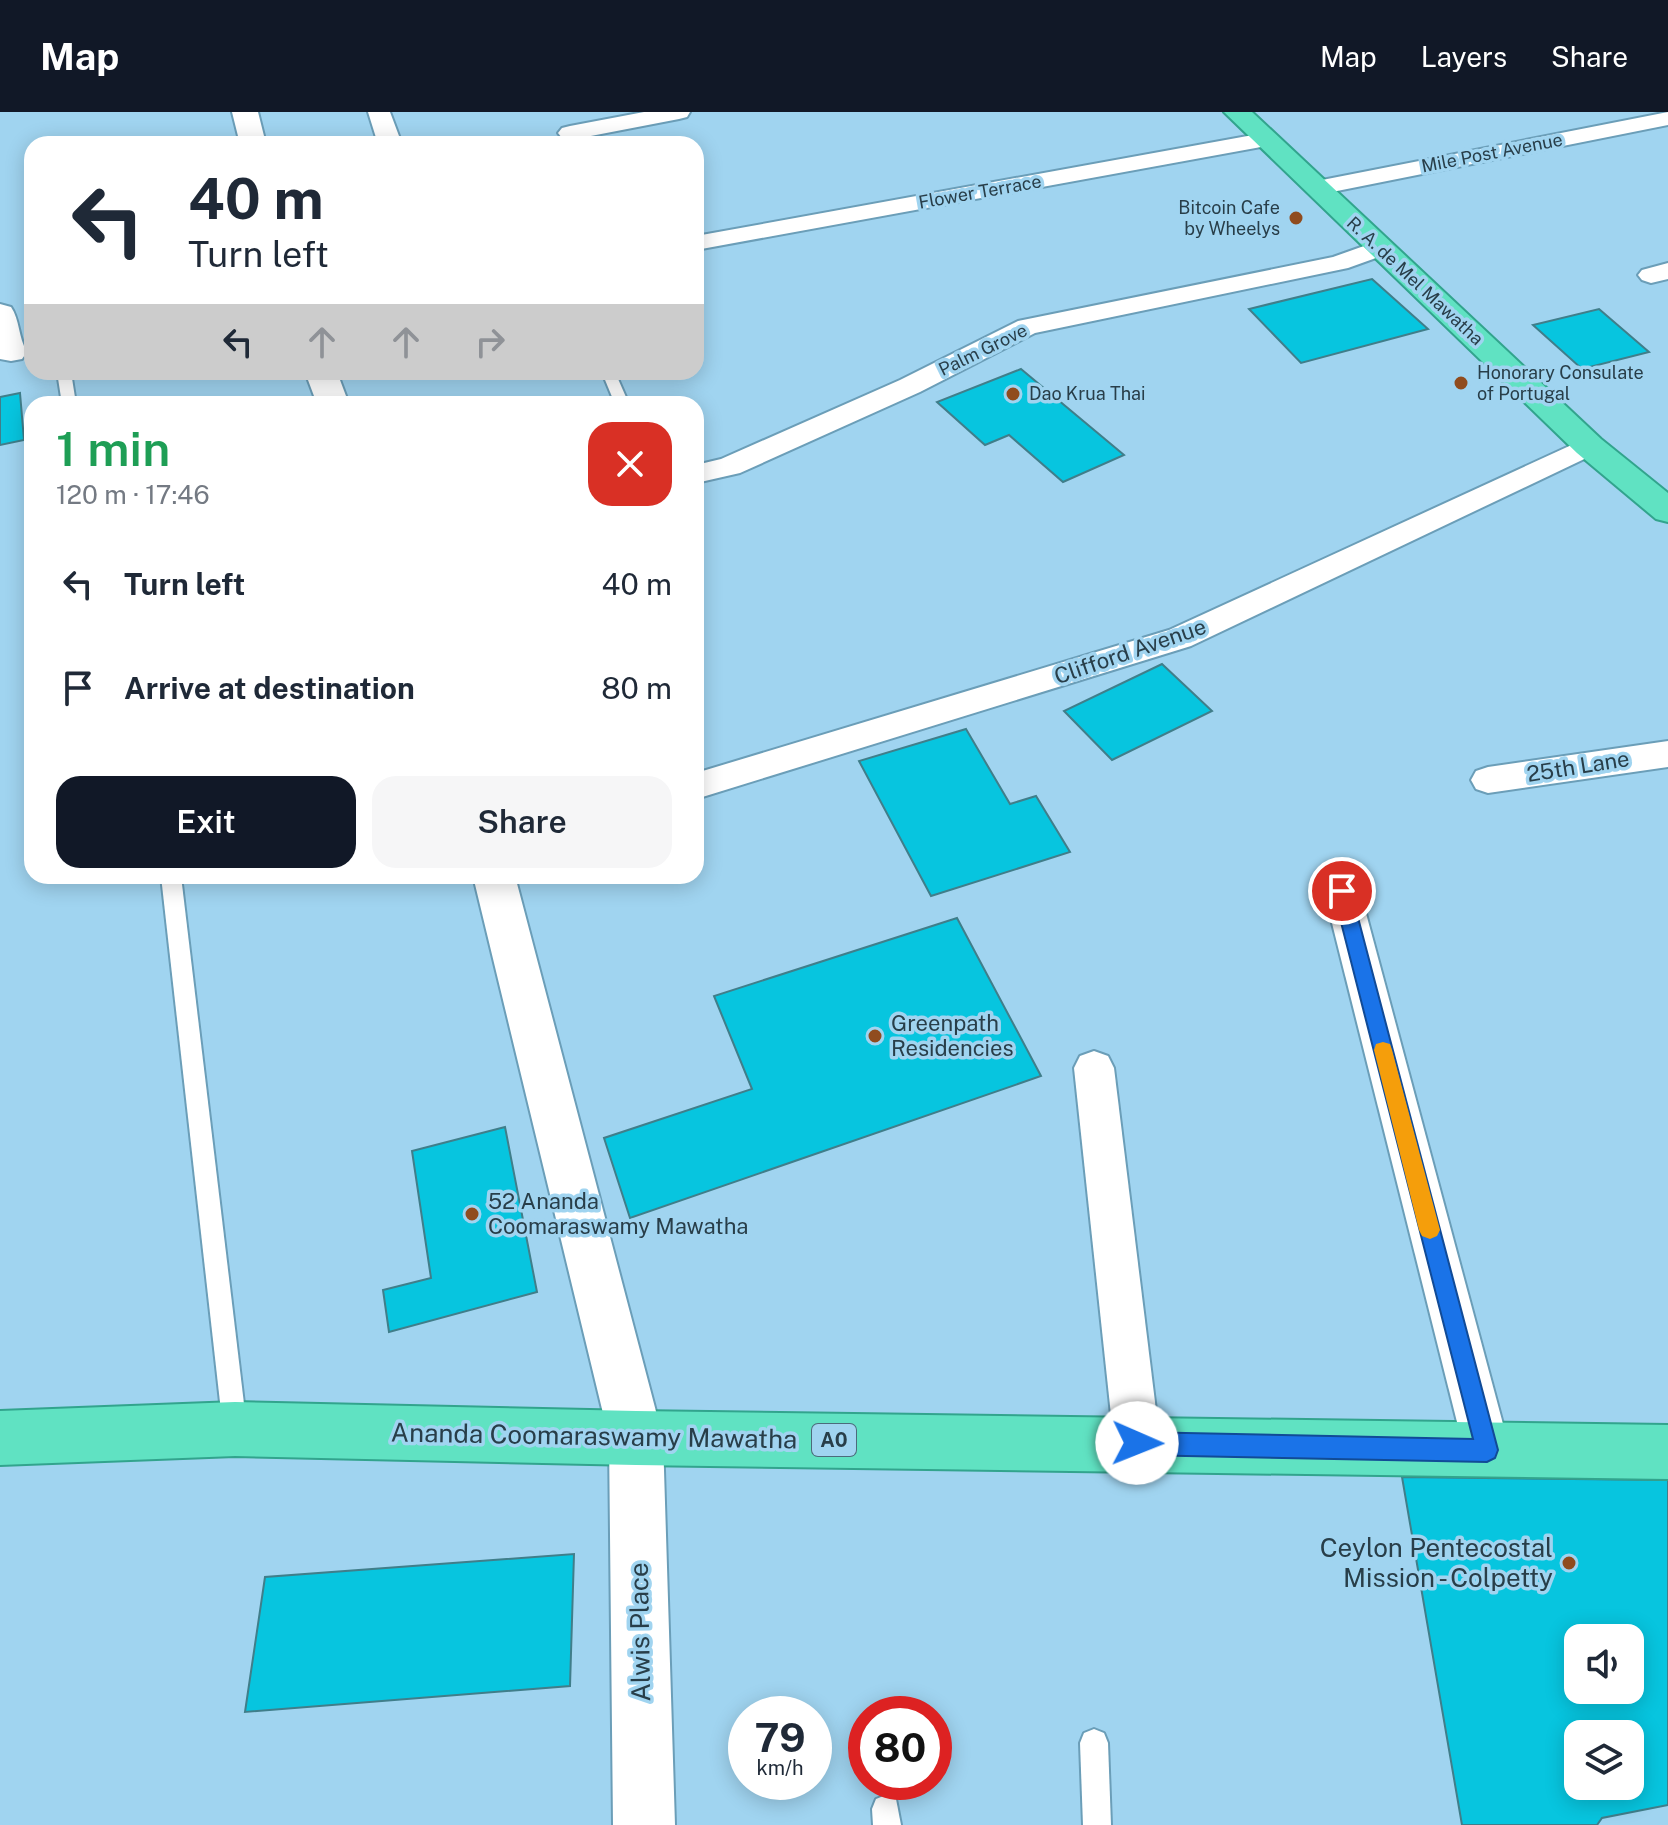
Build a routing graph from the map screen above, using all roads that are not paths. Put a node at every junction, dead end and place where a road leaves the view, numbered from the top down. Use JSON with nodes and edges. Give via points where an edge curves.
{"nodes":[{"id":1,"x":245,"y":112,"type":"edge"},
{"id":2,"x":379,"y":112,"type":"edge"},
{"id":3,"x":679,"y":112,"type":"edge"},
{"id":4,"x":1237,"y":112,"type":"edge"},
{"id":5,"x":1668,"y":118,"type":"edge"},
{"id":6,"x":570,"y":133,"type":"dead end"},
{"id":7,"x":251,"y":136,"type":"edge"},
{"id":8,"x":387,"y":136,"type":"edge"},
{"id":9,"x":1264,"y":140,"type":"junction"},
{"id":10,"x":1317,"y":188,"type":"junction"},
{"id":11,"x":704,"y":242,"type":"edge"},
{"id":12,"x":1378,"y":249,"type":"junction"},
{"id":13,"x":0,"y":313,"type":"edge"},
{"id":14,"x":14,"y":356,"type":"edge"},
{"id":15,"x":1589,"y":446,"type":"junction"},
{"id":16,"x":704,"y":472,"type":"edge"},
{"id":17,"x":1668,"y":511,"type":"edge"},
{"id":18,"x":1668,"y":754,"type":"edge"},
{"id":19,"x":1488,"y":780,"type":"dead end"},
{"id":20,"x":704,"y":784,"type":"edge"},
{"id":21,"x":172,"y":884,"type":"edge"},
{"id":22,"x":496,"y":884,"type":"edge"},
{"id":23,"x":1342,"y":891,"type":"dead end"},
{"id":24,"x":1094,"y":1068,"type":"dead end"},
{"id":25,"x":235,"y":1429,"type":"junction"},
{"id":26,"x":0,"y":1438,"type":"edge"},
{"id":27,"x":636,"y":1438,"type":"junction"},
{"id":28,"x":1137,"y":1443,"type":"junction"},
{"id":29,"x":1487,"y":1450,"type":"junction"},
{"id":30,"x":1668,"y":1452,"type":"edge"},
{"id":31,"x":1094,"y":1743,"type":"dead end"},
{"id":32,"x":644,"y":1825,"type":"edge"},
{"id":33,"x":1097,"y":1825,"type":"edge"}],
"edges":[{"from":1,"to":7,"type":"street"},
{"from":2,"to":8,"type":"street"},
{"from":3,"to":6,"type":"street"},
{"from":4,"to":9,"type":"highway","name":"R. A. de Mel Mawatha"},
{"from":5,"to":10,"type":"street","name":"Mile Post Avenue"},
{"from":9,"to":10,"type":"highway","name":"R. A. de Mel Mawatha"},
{"from":9,"to":11,"type":"street","name":"Flower Terrace"},
{"from":10,"to":12,"type":"highway","name":"R. A. de Mel Mawatha"},
{"from":12,"to":15,"type":"highway","name":"R. A. de Mel Mawatha"},
{"from":12,"to":16,"type":"street","name":"Palm Grove","via":[[1339,263],[1027,327],[910,386],[730,466]]},
{"from":13,"to":14,"type":"street","via":[[4,340]]},
{"from":15,"to":17,"type":"highway","name":"R. A. de Mel Mawatha"},
{"from":15,"to":20,"type":"street","name":"Clifford Avenue","via":[[1180,638]]},
{"from":18,"to":19,"type":"street","name":"25th Lane"},
{"from":21,"to":25,"type":"lane"},
{"from":22,"to":27,"type":"street","name":"Alwis Place"},
{"from":23,"to":29,"type":"street"},
{"from":24,"to":28,"type":"street"},
{"from":25,"to":26,"type":"highway","name":"Ananda Coomaraswamy Mawatha","number":"A0"},
{"from":25,"to":27,"type":"highway","name":"Ananda Coomaraswamy Mawatha","number":"A0"},
{"from":27,"to":28,"type":"highway","name":"Ananda Coomaraswamy Mawatha","number":"A0"},
{"from":27,"to":32,"type":"street","name":"Alwis Place"},
{"from":28,"to":29,"type":"highway","name":"Ananda Coomaraswamy Mawatha","number":"A0"},
{"from":29,"to":30,"type":"highway","name":"Ananda Coomaraswamy Mawatha","number":"A0"},
{"from":31,"to":33,"type":"lane"}]}
